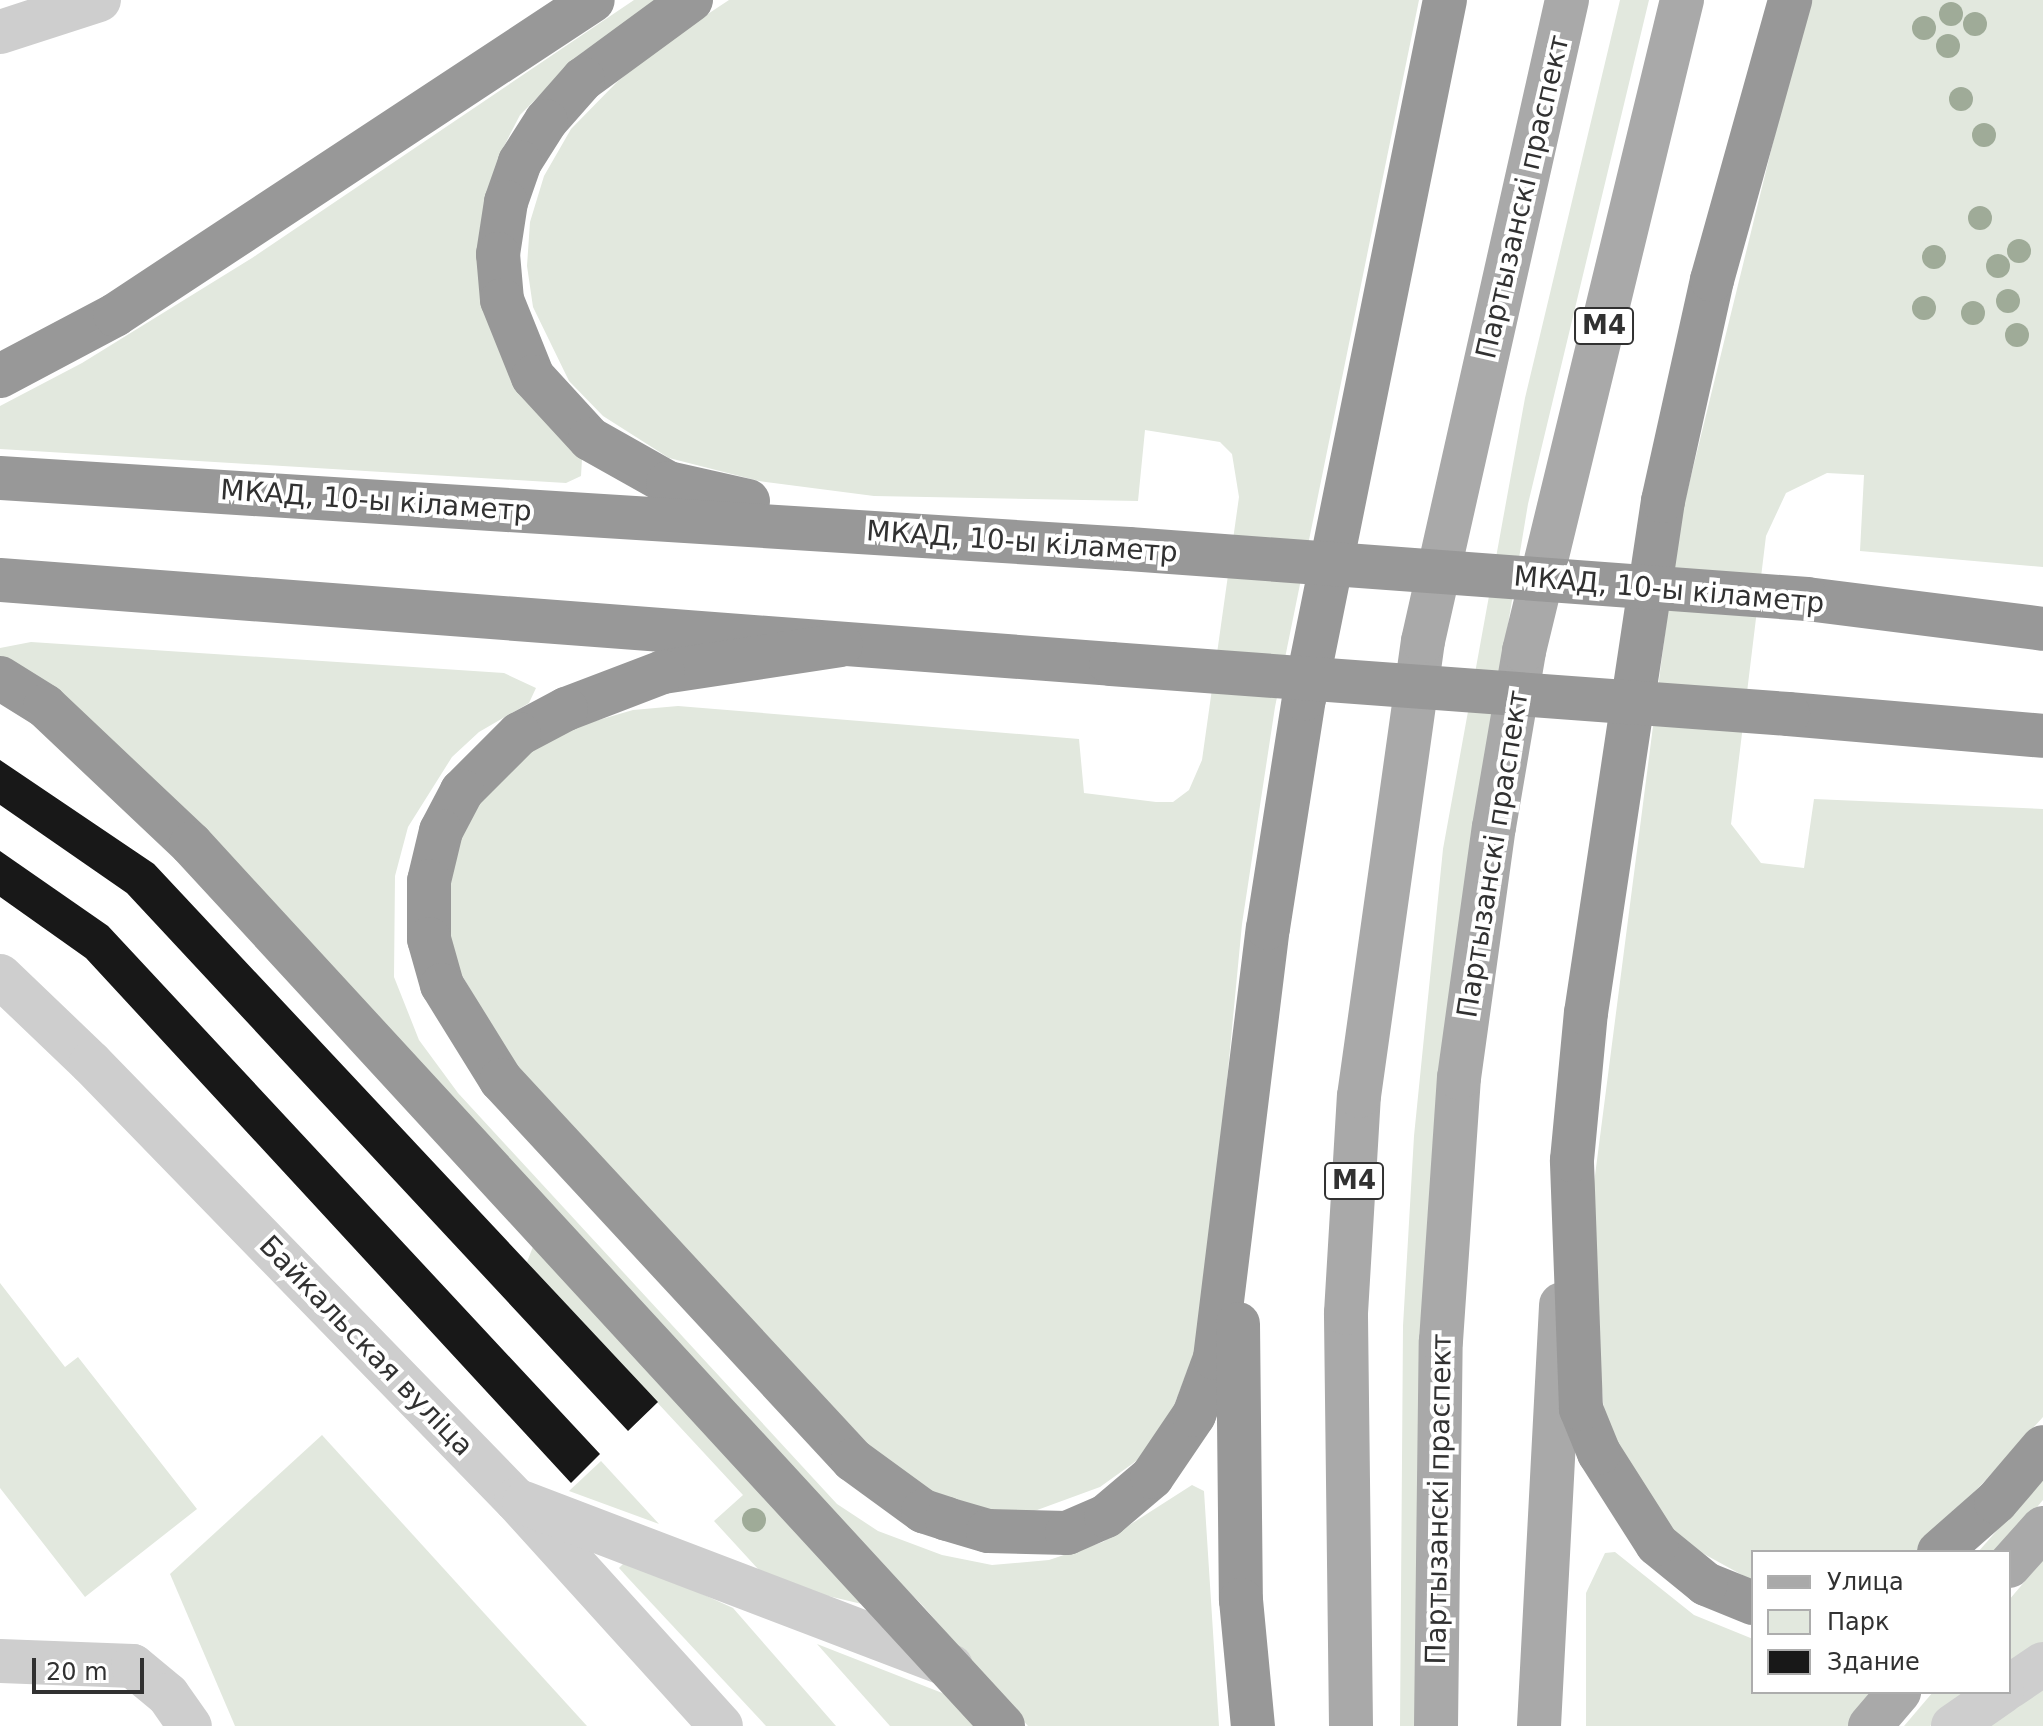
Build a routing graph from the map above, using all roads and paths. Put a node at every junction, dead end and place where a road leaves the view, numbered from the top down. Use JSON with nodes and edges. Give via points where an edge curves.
{"nodes":[{"id":1,"x":99,"y":0,"type":"edge"},
{"id":2,"x":593,"y":0,"type":"edge"},
{"id":3,"x":691,"y":0,"type":"edge"},
{"id":4,"x":1445,"y":0,"type":"edge"},
{"id":5,"x":1452,"y":0,"type":"edge"},
{"id":6,"x":1567,"y":0,"type":"edge"},
{"id":7,"x":1682,"y":0,"type":"edge"},
{"id":8,"x":1786,"y":9,"type":"edge"},
{"id":9,"x":0,"y":32,"type":"edge"},
{"id":10,"x":1405,"y":204,"type":"junction"},
{"id":11,"x":0,"y":376,"type":"edge"},
{"id":12,"x":0,"y":478,"type":"edge"},
{"id":13,"x":1118,"y":547,"type":"junction"},
{"id":14,"x":0,"y":580,"type":"edge"},
{"id":15,"x":2043,"y":629,"type":"edge"},
{"id":16,"x":841,"y":645,"type":"junction"},
{"id":17,"x":0,"y":678,"type":"edge"},
{"id":18,"x":1943,"y":728,"type":"junction"},
{"id":19,"x":2043,"y":736,"type":"edge"},
{"id":20,"x":2043,"y":757,"type":"edge"},
{"id":21,"x":0,"y":976,"type":"edge"},
{"id":22,"x":1572,"y":1160,"type":"junction"},
{"id":23,"x":1237,"y":1209,"type":"junction"},
{"id":24,"x":2043,"y":1447,"type":"edge"},
{"id":25,"x":516,"y":1500,"type":"junction"},
{"id":26,"x":2043,"y":1528,"type":"edge"},
{"id":27,"x":1941,"y":1550,"type":"edge"},
{"id":28,"x":2011,"y":1564,"type":"edge"},
{"id":29,"x":1751,"y":1602,"type":"edge"},
{"id":30,"x":1,"y":1662,"type":"edge"},
{"id":31,"x":2043,"y":1664,"type":"edge"},
{"id":32,"x":951,"y":1666,"type":"junction"},
{"id":33,"x":2011,"y":1686,"type":"edge"},
{"id":34,"x":1897,"y":1694,"type":"edge"},
{"id":35,"x":1999,"y":1694,"type":"edge"},
{"id":36,"x":190,"y":1726,"type":"edge"},
{"id":37,"x":721,"y":1726,"type":"edge"},
{"id":38,"x":1003,"y":1726,"type":"edge"},
{"id":39,"x":1253,"y":1726,"type":"edge"},
{"id":40,"x":1351,"y":1726,"type":"edge"},
{"id":41,"x":1436,"y":1726,"type":"edge"},
{"id":42,"x":1539,"y":1726,"type":"edge"},
{"id":43,"x":1870,"y":1726,"type":"edge"},
{"id":44,"x":1953,"y":1726,"type":"edge"}],
"edges":[{"from":1,"to":9,"type":"street"},
{"from":2,"to":11,"type":"highway","via":[[115,315]]},
{"from":3,"to":13,"type":"highway","via":[[583,79],[546,121],[520,162],[506,202],[498,254],[502,300],[533,377],[590,439],[668,483],[722,498],[897,524]]},
{"from":4,"to":10,"type":"highway"},
{"from":5,"to":10,"type":"highway"},
{"from":6,"to":40,"type":"main road","name":"Партызанскі праспект","number":"М4","via":[[1423,641],[1359,1096],[1346,1313]]},
{"from":7,"to":41,"type":"main road","name":"Партызанскі праспект","number":"М4","via":[[1524,651],[1494,827],[1459,1078],[1442,1325],[1434,1551]]},
{"from":8,"to":22,"type":"highway","via":[[1712,280],[1663,501],[1586,1013]]},
{"from":10,"to":23,"type":"highway","via":[[1304,699],[1268,928]]},
{"from":12,"to":13,"type":"highway","name":"МКАД, 10-ы кіламетр"},
{"from":13,"to":15,"type":"highway","name":"МКАД, 10-ы кіламетр","bridge":true,"via":[[1807,599]]},
{"from":14,"to":16,"type":"highway"},
{"from":16,"to":18,"type":"highway","bridge":true},
{"from":16,"to":23,"type":"highway","via":[[663,672],[566,709],[519,734],[462,791],[441,831],[429,881],[429,939],[442,985],[501,1080],[853,1460],[923,1511],[988,1531],[1067,1533],[1106,1516],[1152,1477],[1194,1415],[1215,1358]]},
{"from":17,"to":32,"type":"highway","via":[[45,706],[191,844]]},
{"from":18,"to":19,"type":"highway"},
{"from":18,"to":20,"type":"highway"},
{"from":21,"to":25,"type":"street","name":"Байкальская вуліца"},
{"from":22,"to":29,"type":"highway","via":[[1575,1311],[1581,1409],[1587,1424],[1635,1515],[1657,1544],[1706,1584]]},
{"from":22,"to":42,"type":"main road","via":[[1549,1473]]},
{"from":23,"to":39,"type":"highway","via":[[1241,1600]]},
{"from":24,"to":27,"type":"highway","via":[[1996,1502]]},
{"from":25,"to":32,"type":"street"},
{"from":25,"to":37,"type":"street","name":"Байкальская вуліца"},
{"from":26,"to":28,"type":"main road"},
{"from":30,"to":36,"type":"street","via":[[133,1666],[168,1695]]},
{"from":31,"to":33,"type":"street"},
{"from":32,"to":38,"type":"highway"},
{"from":34,"to":43,"type":"main road"},
{"from":35,"to":44,"type":"street"}]}
